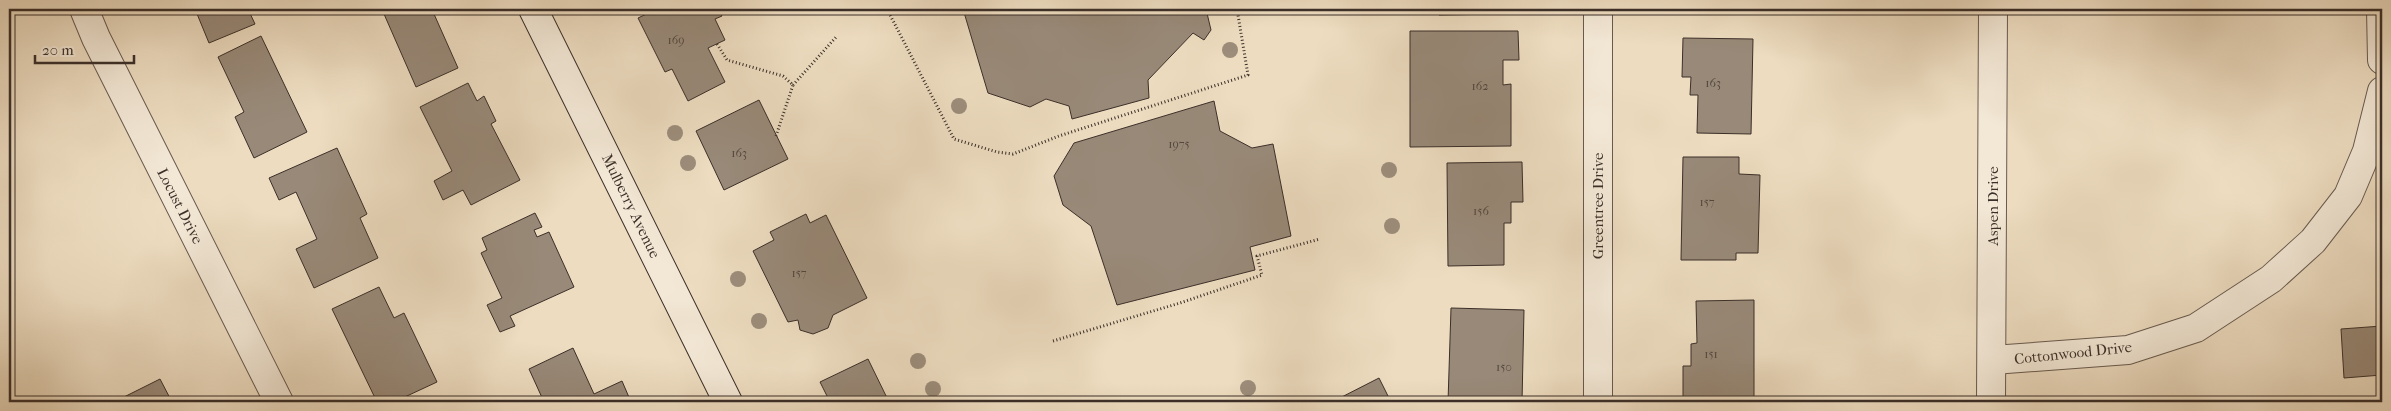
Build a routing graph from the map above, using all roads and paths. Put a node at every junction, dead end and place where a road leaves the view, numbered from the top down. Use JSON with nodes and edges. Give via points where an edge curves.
{"nodes":[{"id":1,"x":84,"y":9,"type":"edge"},
{"id":2,"x":534,"y":9,"type":"edge"},
{"id":3,"x":888,"y":9,"type":"edge"},
{"id":4,"x":1237,"y":9,"type":"edge"},
{"id":5,"x":1598,"y":9,"type":"edge"},
{"id":6,"x":1993,"y":9,"type":"edge"},
{"id":7,"x":2381,"y":9,"type":"edge"},
{"id":8,"x":837,"y":36,"type":"dead end"},
{"id":9,"x":717,"y":44,"type":"dead end"},
{"id":10,"x":2382,"y":60,"type":"edge"},
{"id":11,"x":793,"y":85,"type":"junction"},
{"id":12,"x":2382,"y":91,"type":"edge"},
{"id":13,"x":776,"y":136,"type":"dead end"},
{"id":14,"x":1320,"y":239,"type":"dead end"},
{"id":15,"x":1053,"y":341,"type":"dead end"},
{"id":16,"x":1993,"y":360,"type":"junction"},
{"id":17,"x":280,"y":402,"type":"edge"},
{"id":18,"x":728,"y":402,"type":"edge"},
{"id":19,"x":1598,"y":402,"type":"edge"},
{"id":20,"x":1991,"y":402,"type":"edge"}],
"edges":[{"from":1,"to":17,"type":"street","name":"Locust Drive"},
{"from":2,"to":18,"type":"street","name":"Mulberry Avenue"},
{"from":3,"to":4,"type":"path","via":[[954,139],[1013,154],[1248,75]]},
{"from":5,"to":19,"type":"street","name":"Greentree Drive"},
{"from":6,"to":16,"type":"street","name":"Aspen Drive"},
{"from":7,"to":10,"type":"street"},
{"from":8,"to":11,"type":"path"},
{"from":9,"to":11,"type":"path","via":[[727,60],[776,73]]},
{"from":11,"to":13,"type":"path"},
{"from":12,"to":16,"type":"street","name":"Cottonwood Drive","via":[[2367,151],[2348,196],[2313,241],[2271,279],[2196,328],[2128,350]]},
{"from":14,"to":15,"type":"path","via":[[1257,256],[1262,275]]},
{"from":16,"to":20,"type":"street","name":"Aspen Drive"}]}
